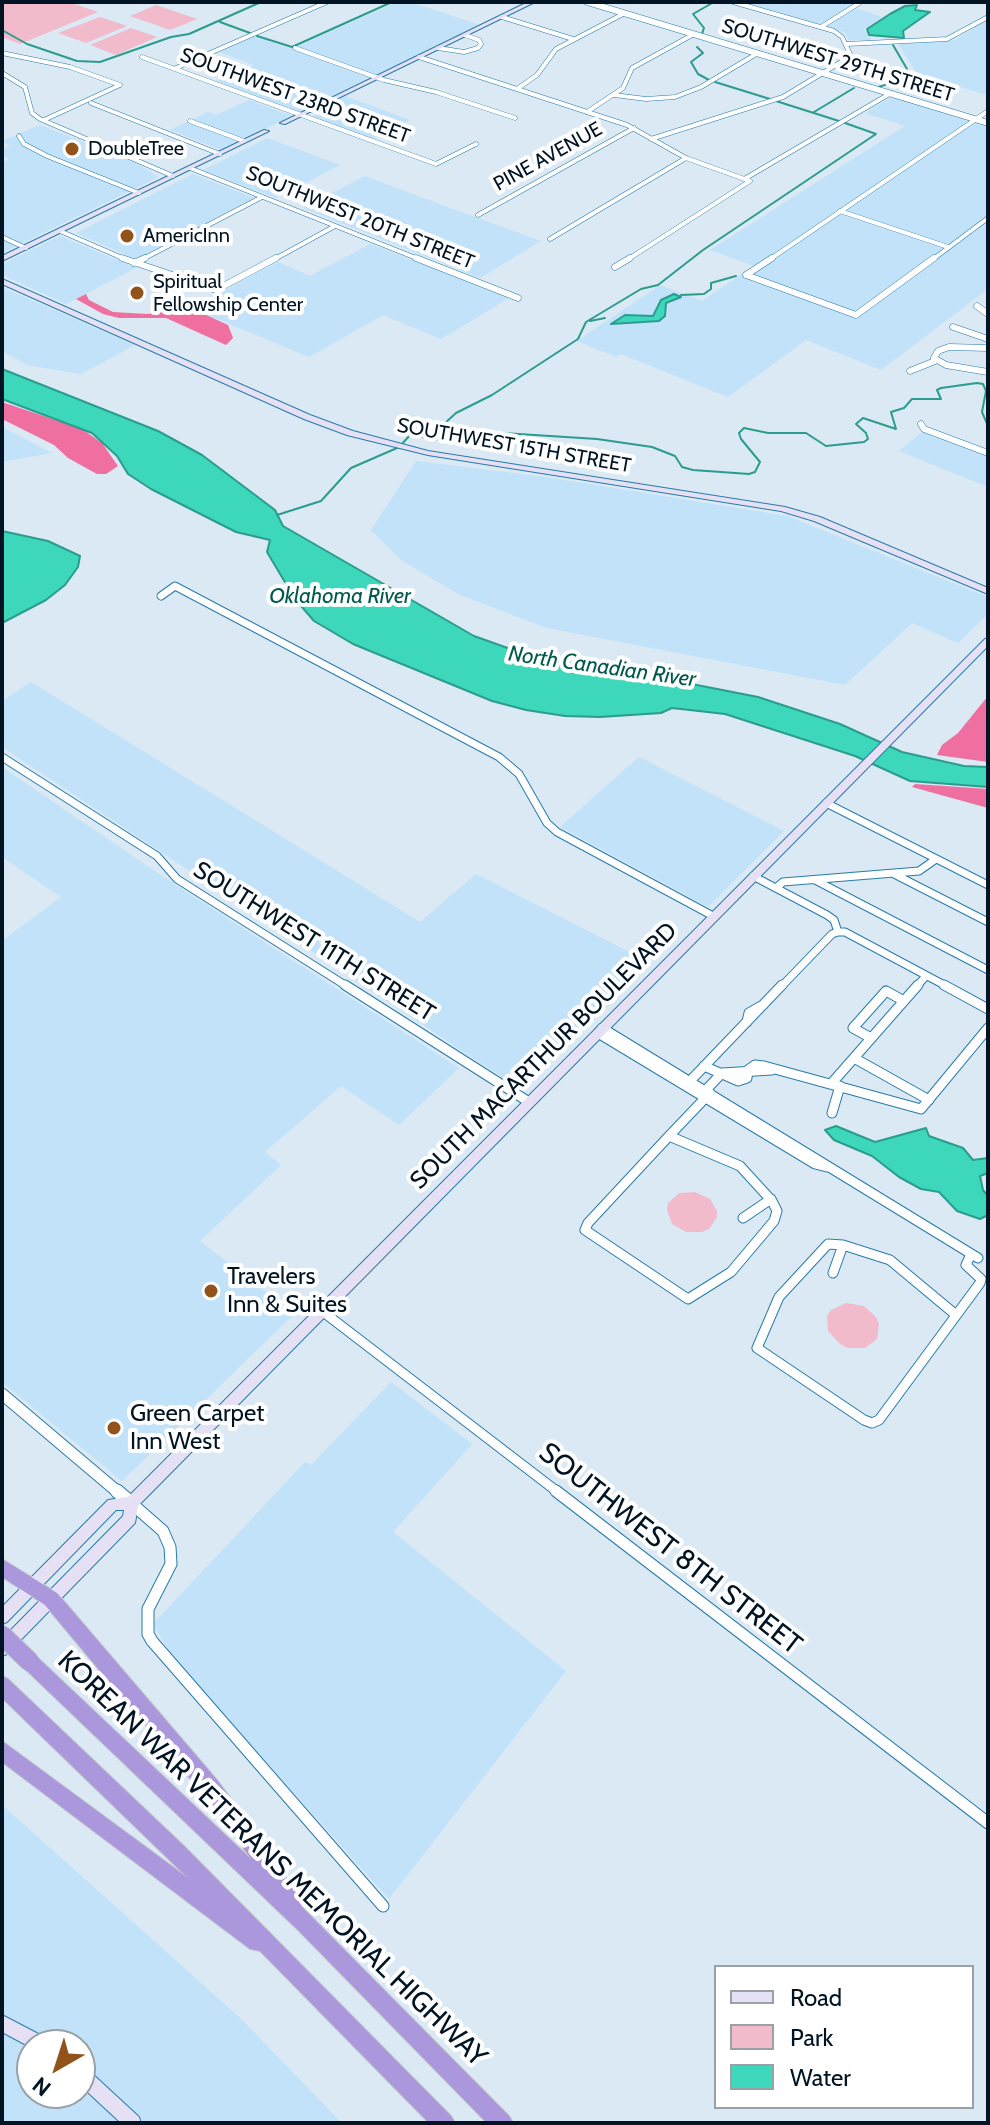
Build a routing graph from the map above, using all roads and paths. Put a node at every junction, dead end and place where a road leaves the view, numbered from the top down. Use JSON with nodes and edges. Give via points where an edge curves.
{"nodes":[{"id":1,"x":327,"y":2,"type":"edge"},
{"id":2,"x":532,"y":2,"type":"edge"},
{"id":3,"x":587,"y":2,"type":"edge"},
{"id":4,"x":612,"y":2,"type":"edge"},
{"id":5,"x":733,"y":2,"type":"edge"},
{"id":6,"x":768,"y":2,"type":"edge"},
{"id":7,"x":861,"y":2,"type":"edge"},
{"id":8,"x":603,"y":7,"type":"junction"},
{"id":9,"x":757,"y":8,"type":"junction"},
{"id":10,"x":625,"y":13,"type":"junction"},
{"id":11,"x":502,"y":17,"type":"junction"},
{"id":12,"x":988,"y":17,"type":"edge"},
{"id":13,"x":821,"y":27,"type":"junction"},
{"id":14,"x":694,"y":34,"type":"junction"},
{"id":15,"x":465,"y":35,"type":"junction"},
{"id":16,"x":573,"y":39,"type":"junction"},
{"id":17,"x":847,"y":44,"type":"junction"},
{"id":18,"x":295,"y":48,"type":"dead end"},
{"id":19,"x":438,"y":48,"type":"junction"},
{"id":20,"x":758,"y":53,"type":"junction"},
{"id":21,"x":2,"y":54,"type":"edge"},
{"id":22,"x":142,"y":57,"type":"dead end"},
{"id":23,"x":419,"y":57,"type":"junction"},
{"id":24,"x":175,"y":69,"type":"junction"},
{"id":25,"x":2,"y":73,"type":"edge"},
{"id":26,"x":824,"y":73,"type":"junction"},
{"id":27,"x":378,"y":77,"type":"junction"},
{"id":28,"x":517,"y":89,"type":"junction"},
{"id":29,"x":891,"y":93,"type":"junction"},
{"id":30,"x":614,"y":95,"type":"junction"},
{"id":31,"x":91,"y":103,"type":"dead end"},
{"id":32,"x":988,"y":111,"type":"edge"},
{"id":33,"x":587,"y":112,"type":"junction"},
{"id":34,"x":298,"y":116,"type":"junction"},
{"id":35,"x":515,"y":118,"type":"dead end"},
{"id":36,"x":975,"y":119,"type":"junction"},
{"id":37,"x":43,"y":120,"type":"junction"},
{"id":38,"x":190,"y":121,"type":"dead end"},
{"id":39,"x":988,"y":123,"type":"edge"},
{"id":40,"x":634,"y":128,"type":"junction"},
{"id":41,"x":19,"y":136,"type":"dead end"},
{"id":42,"x":651,"y":139,"type":"junction"},
{"id":43,"x":244,"y":141,"type":"junction"},
{"id":44,"x":476,"y":144,"type":"dead end"},
{"id":45,"x":220,"y":154,"type":"junction"},
{"id":46,"x":686,"y":158,"type":"junction"},
{"id":47,"x":186,"y":170,"type":"junction"},
{"id":48,"x":172,"y":177,"type":"junction"},
{"id":49,"x":747,"y":181,"type":"junction"},
{"id":50,"x":141,"y":192,"type":"junction"},
{"id":51,"x":262,"y":197,"type":"junction"},
{"id":52,"x":840,"y":211,"type":"junction"},
{"id":53,"x":478,"y":215,"type":"dead end"},
{"id":54,"x":988,"y":218,"type":"edge"},
{"id":55,"x":335,"y":226,"type":"junction"},
{"id":56,"x":58,"y":232,"type":"junction"},
{"id":57,"x":2,"y":239,"type":"edge"},
{"id":58,"x":550,"y":239,"type":"dead end"},
{"id":59,"x":948,"y":247,"type":"junction"},
{"id":60,"x":23,"y":249,"type":"junction"},
{"id":61,"x":2,"y":259,"type":"edge"},
{"id":62,"x":134,"y":263,"type":"junction"},
{"id":63,"x":615,"y":267,"type":"dead end"},
{"id":64,"x":2,"y":281,"type":"edge"},
{"id":65,"x":518,"y":298,"type":"dead end"},
{"id":66,"x":977,"y":306,"type":"dead end"},
{"id":67,"x":988,"y":314,"type":"edge"},
{"id":68,"x":953,"y":327,"type":"dead end"},
{"id":69,"x":988,"y":339,"type":"edge"},
{"id":70,"x":988,"y":348,"type":"edge"},
{"id":71,"x":935,"y":361,"type":"junction"},
{"id":72,"x":910,"y":371,"type":"dead end"},
{"id":73,"x":988,"y":372,"type":"edge"},
{"id":74,"x":921,"y":424,"type":"dead end"},
{"id":75,"x":988,"y":453,"type":"edge"},
{"id":76,"x":988,"y":591,"type":"edge"},
{"id":77,"x":161,"y":596,"type":"dead end"},
{"id":78,"x":988,"y":641,"type":"edge"},
{"id":79,"x":2,"y":757,"type":"edge"},
{"id":80,"x":826,"y":803,"type":"junction"},
{"id":81,"x":936,"y":859,"type":"junction"},
{"id":82,"x":893,"y":873,"type":"junction"},
{"id":83,"x":753,"y":876,"type":"junction"},
{"id":84,"x":815,"y":880,"type":"junction"},
{"id":85,"x":988,"y":885,"type":"edge"},
{"id":86,"x":776,"y":888,"type":"junction"},
{"id":87,"x":713,"y":916,"type":"junction"},
{"id":88,"x":988,"y":922,"type":"edge"},
{"id":89,"x":835,"y":933,"type":"junction"},
{"id":90,"x":988,"y":970,"type":"edge"},
{"id":91,"x":926,"y":976,"type":"junction"},
{"id":92,"x":904,"y":1001,"type":"junction"},
{"id":93,"x":988,"y":1009,"type":"edge"},
{"id":94,"x":988,"y":1028,"type":"edge"},
{"id":95,"x":600,"y":1030,"type":"junction"},
{"id":96,"x":871,"y":1038,"type":"junction"},
{"id":97,"x":854,"y":1058,"type":"junction"},
{"id":98,"x":704,"y":1066,"type":"junction"},
{"id":99,"x":720,"y":1075,"type":"junction"},
{"id":100,"x":690,"y":1081,"type":"junction"},
{"id":101,"x":836,"y":1085,"type":"junction"},
{"id":102,"x":706,"y":1094,"type":"junction"},
{"id":103,"x":929,"y":1100,"type":"junction"},
{"id":104,"x":529,"y":1102,"type":"junction"},
{"id":105,"x":832,"y":1113,"type":"dead end"},
{"id":106,"x":669,"y":1136,"type":"junction"},
{"id":107,"x":771,"y":1199,"type":"junction"},
{"id":108,"x":743,"y":1218,"type":"dead end"},
{"id":109,"x":843,"y":1245,"type":"junction"},
{"id":110,"x":833,"y":1273,"type":"dead end"},
{"id":111,"x":322,"y":1311,"type":"junction"},
{"id":112,"x":956,"y":1315,"type":"junction"},
{"id":113,"x":2,"y":1394,"type":"edge"},
{"id":114,"x":131,"y":1503,"type":"junction"},
{"id":115,"x":2,"y":1567,"type":"edge"},
{"id":116,"x":32,"y":1587,"type":"junction"},
{"id":117,"x":51,"y":1599,"type":"junction"},
{"id":118,"x":2,"y":1617,"type":"edge"},
{"id":119,"x":2,"y":1635,"type":"edge"},
{"id":120,"x":2,"y":1649,"type":"edge"},
{"id":121,"x":3,"y":1686,"type":"edge"},
{"id":122,"x":2,"y":1750,"type":"edge"},
{"id":123,"x":988,"y":1823,"type":"edge"},
{"id":124,"x":383,"y":1906,"type":"dead end"},
{"id":125,"x":306,"y":1924,"type":"junction"},
{"id":126,"x":287,"y":1963,"type":"junction"},
{"id":127,"x":96,"y":2089,"type":"edge"},
{"id":128,"x":133,"y":2123,"type":"edge"},
{"id":129,"x":444,"y":2123,"type":"edge"},
{"id":130,"x":502,"y":2123,"type":"edge"}],
"edges":[{"from":1,"to":24,"type":"street"},
{"from":2,"to":11,"type":"main road"},
{"from":3,"to":8,"type":"street","name":"SOUTHWEST 29TH STREET"},
{"from":4,"to":8,"type":"street"},
{"from":5,"to":9,"type":"street"},
{"from":6,"to":9,"type":"street"},
{"from":7,"to":13,"type":"street"},
{"from":8,"to":10,"type":"street","name":"SOUTHWEST 29TH STREET"},
{"from":9,"to":13,"type":"street"},
{"from":10,"to":14,"type":"street","name":"SOUTHWEST 29TH STREET"},
{"from":10,"to":16,"type":"street"},
{"from":11,"to":15,"type":"main road"},
{"from":11,"to":16,"type":"street"},
{"from":12,"to":17,"type":"street","via":[[947,39]]},
{"from":13,"to":17,"type":"street","via":[[838,33]]},
{"from":14,"to":20,"type":"street","name":"SOUTHWEST 29TH STREET"},
{"from":14,"to":30,"type":"street","via":[[632,68]]},
{"from":15,"to":19,"type":"main road"},
{"from":15,"to":19,"type":"street","via":[[481,44],[478,48]]},
{"from":16,"to":28,"type":"street"},
{"from":17,"to":26,"type":"street","via":[[848,61]]},
{"from":18,"to":27,"type":"street"},
{"from":19,"to":23,"type":"main road"},
{"from":20,"to":26,"type":"street","name":"SOUTHWEST 29TH STREET"},
{"from":20,"to":30,"type":"street","via":[[688,93],[660,99]]},
{"from":21,"to":37,"type":"street","via":[[70,67],[120,85]]},
{"from":22,"to":24,"type":"street","name":"SOUTHWEST 23RD STREET"},
{"from":23,"to":27,"type":"main road"},
{"from":23,"to":28,"type":"street"},
{"from":24,"to":34,"type":"street","name":"SOUTHWEST 23RD STREET"},
{"from":25,"to":37,"type":"street","via":[[25,87],[32,113]]},
{"from":26,"to":29,"type":"street","name":"SOUTHWEST 29TH STREET"},
{"from":26,"to":42,"type":"street","via":[[774,100]]},
{"from":27,"to":34,"type":"main road"},
{"from":27,"to":35,"type":"street"},
{"from":28,"to":33,"type":"street"},
{"from":29,"to":36,"type":"street","name":"SOUTHWEST 29TH STREET"},
{"from":29,"to":49,"type":"street"},
{"from":30,"to":33,"type":"street"},
{"from":31,"to":45,"type":"street"},
{"from":32,"to":36,"type":"street"},
{"from":33,"to":40,"type":"street"},
{"from":34,"to":43,"type":"main road"},
{"from":34,"to":44,"type":"street","name":"SOUTHWEST 23RD STREET","via":[[436,164]]},
{"from":36,"to":39,"type":"street","name":"SOUTHWEST 29TH STREET"},
{"from":36,"to":52,"type":"street"},
{"from":37,"to":48,"type":"street"},
{"from":38,"to":43,"type":"street"},
{"from":40,"to":42,"type":"street"},
{"from":40,"to":53,"type":"street","name":"PINE AVENUE"},
{"from":41,"to":50,"type":"street","via":[[47,156]]},
{"from":42,"to":46,"type":"street"},
{"from":43,"to":45,"type":"main road"},
{"from":45,"to":47,"type":"main road"},
{"from":46,"to":49,"type":"street"},
{"from":46,"to":58,"type":"street"},
{"from":47,"to":48,"type":"main road"},
{"from":47,"to":51,"type":"street","name":"SOUTHWEST 20TH STREET"},
{"from":48,"to":50,"type":"main road"},
{"from":49,"to":63,"type":"street"},
{"from":50,"to":56,"type":"main road"},
{"from":51,"to":55,"type":"street","name":"SOUTHWEST 20TH STREET"},
{"from":51,"to":62,"type":"street"},
{"from":52,"to":59,"type":"street"},
{"from":52,"to":59,"type":"street","via":[[746,275],[856,315]]},
{"from":54,"to":59,"type":"street"},
{"from":55,"to":62,"type":"street","via":[[216,290]]},
{"from":55,"to":65,"type":"street","name":"SOUTHWEST 20TH STREET"},
{"from":56,"to":60,"type":"main road"},
{"from":56,"to":62,"type":"street"},
{"from":57,"to":60,"type":"street"},
{"from":60,"to":61,"type":"main road"},
{"from":64,"to":76,"type":"main road","name":"SOUTHWEST 15TH STREET","via":[[307,417],[370,439],[428,453],[782,509]]},
{"from":66,"to":67,"type":"street"},
{"from":68,"to":69,"type":"street"},
{"from":70,"to":71,"type":"street","via":[[946,348],[936,353]]},
{"from":71,"to":72,"type":"street"},
{"from":71,"to":73,"type":"street"},
{"from":74,"to":75,"type":"street"},
{"from":77,"to":87,"type":"street","via":[[175,586],[499,757],[513,766],[557,832]]},
{"from":78,"to":80,"type":"main road","name":"SOUTH MACARTHUR BOULEVARD"},
{"from":79,"to":104,"type":"street","name":"SOUTHWEST 11TH STREET","via":[[157,856],[177,879]]},
{"from":80,"to":81,"type":"street"},
{"from":80,"to":83,"type":"main road","name":"SOUTH MACARTHUR BOULEVARD"},
{"from":81,"to":82,"type":"street","via":[[924,870]]},
{"from":81,"to":85,"type":"street"},
{"from":82,"to":84,"type":"street"},
{"from":82,"to":88,"type":"street"},
{"from":83,"to":86,"type":"street"},
{"from":83,"to":87,"type":"main road","name":"SOUTH MACARTHUR BOULEVARD"},
{"from":84,"to":86,"type":"street","via":[[783,882]]},
{"from":84,"to":90,"type":"street"},
{"from":86,"to":89,"type":"street","via":[[827,915]]},
{"from":87,"to":95,"type":"main road","name":"SOUTH MACARTHUR BOULEVARD"},
{"from":89,"to":91,"type":"street","via":[[845,932]]},
{"from":89,"to":98,"type":"street"},
{"from":91,"to":92,"type":"street"},
{"from":91,"to":93,"type":"street"},
{"from":92,"to":96,"type":"street"},
{"from":92,"to":96,"type":"street","via":[[886,991],[853,1028]]},
{"from":94,"to":103,"type":"street"},
{"from":95,"to":100,"type":"street"},
{"from":95,"to":102,"type":"street"},
{"from":95,"to":104,"type":"main road","name":"SOUTH MACARTHUR BOULEVARD"},
{"from":96,"to":97,"type":"street"},
{"from":97,"to":101,"type":"street"},
{"from":97,"to":103,"type":"street"},
{"from":98,"to":99,"type":"street"},
{"from":98,"to":100,"type":"street"},
{"from":99,"to":101,"type":"street","via":[[738,1081],[747,1078],[748,1070],[777,1069]]},
{"from":99,"to":102,"type":"street"},
{"from":100,"to":102,"type":"street"},
{"from":101,"to":103,"type":"street","via":[[921,1109]]},
{"from":101,"to":105,"type":"street"},
{"from":102,"to":106,"type":"street"},
{"from":102,"to":112,"type":"street","via":[[975,1256],[966,1265],[980,1283]]},
{"from":104,"to":111,"type":"main road","name":"SOUTH MACARTHUR BOULEVARD"},
{"from":106,"to":107,"type":"street","via":[[740,1166]]},
{"from":106,"to":107,"type":"street","via":[[585,1230],[682,1297],[693,1298],[731,1272],[777,1216]]},
{"from":107,"to":108,"type":"street"},
{"from":109,"to":110,"type":"street"},
{"from":109,"to":112,"type":"street","via":[[890,1260]]},
{"from":109,"to":112,"type":"street","via":[[823,1246],[779,1297],[757,1348],[864,1420],[879,1420]]},
{"from":111,"to":114,"type":"main road","name":"SOUTH MACARTHUR BOULEVARD"},
{"from":111,"to":123,"type":"street","name":"SOUTHWEST 8TH STREET"},
{"from":113,"to":114,"type":"street"},
{"from":114,"to":116,"type":"main road","name":"SOUTH MACARTHUR BOULEVARD","via":[[113,1504]]},
{"from":114,"to":117,"type":"main road","name":"SOUTH MACARTHUR BOULEVARD","via":[[130,1519]]},
{"from":114,"to":124,"type":"street","via":[[163,1531],[170,1547],[171,1564],[148,1609],[152,1641]]},
{"from":115,"to":116,"type":"highway"},
{"from":116,"to":117,"type":"highway"},
{"from":116,"to":118,"type":"main road","name":"SOUTH MACARTHUR BOULEVARD"},
{"from":117,"to":120,"type":"main road","name":"SOUTH MACARTHUR BOULEVARD"},
{"from":117,"to":125,"type":"highway","via":[[210,1787]]},
{"from":119,"to":125,"type":"highway","name":"KOREAN WAR VETERANS MEMORIAL HIGHWAY","bridge":true},
{"from":121,"to":126,"type":"highway"},
{"from":122,"to":126,"type":"highway"},
{"from":125,"to":130,"type":"highway","name":"KOREAN WAR VETERANS MEMORIAL HIGHWAY"},
{"from":126,"to":129,"type":"highway"},
{"from":127,"to":128,"type":"main road"}]}
